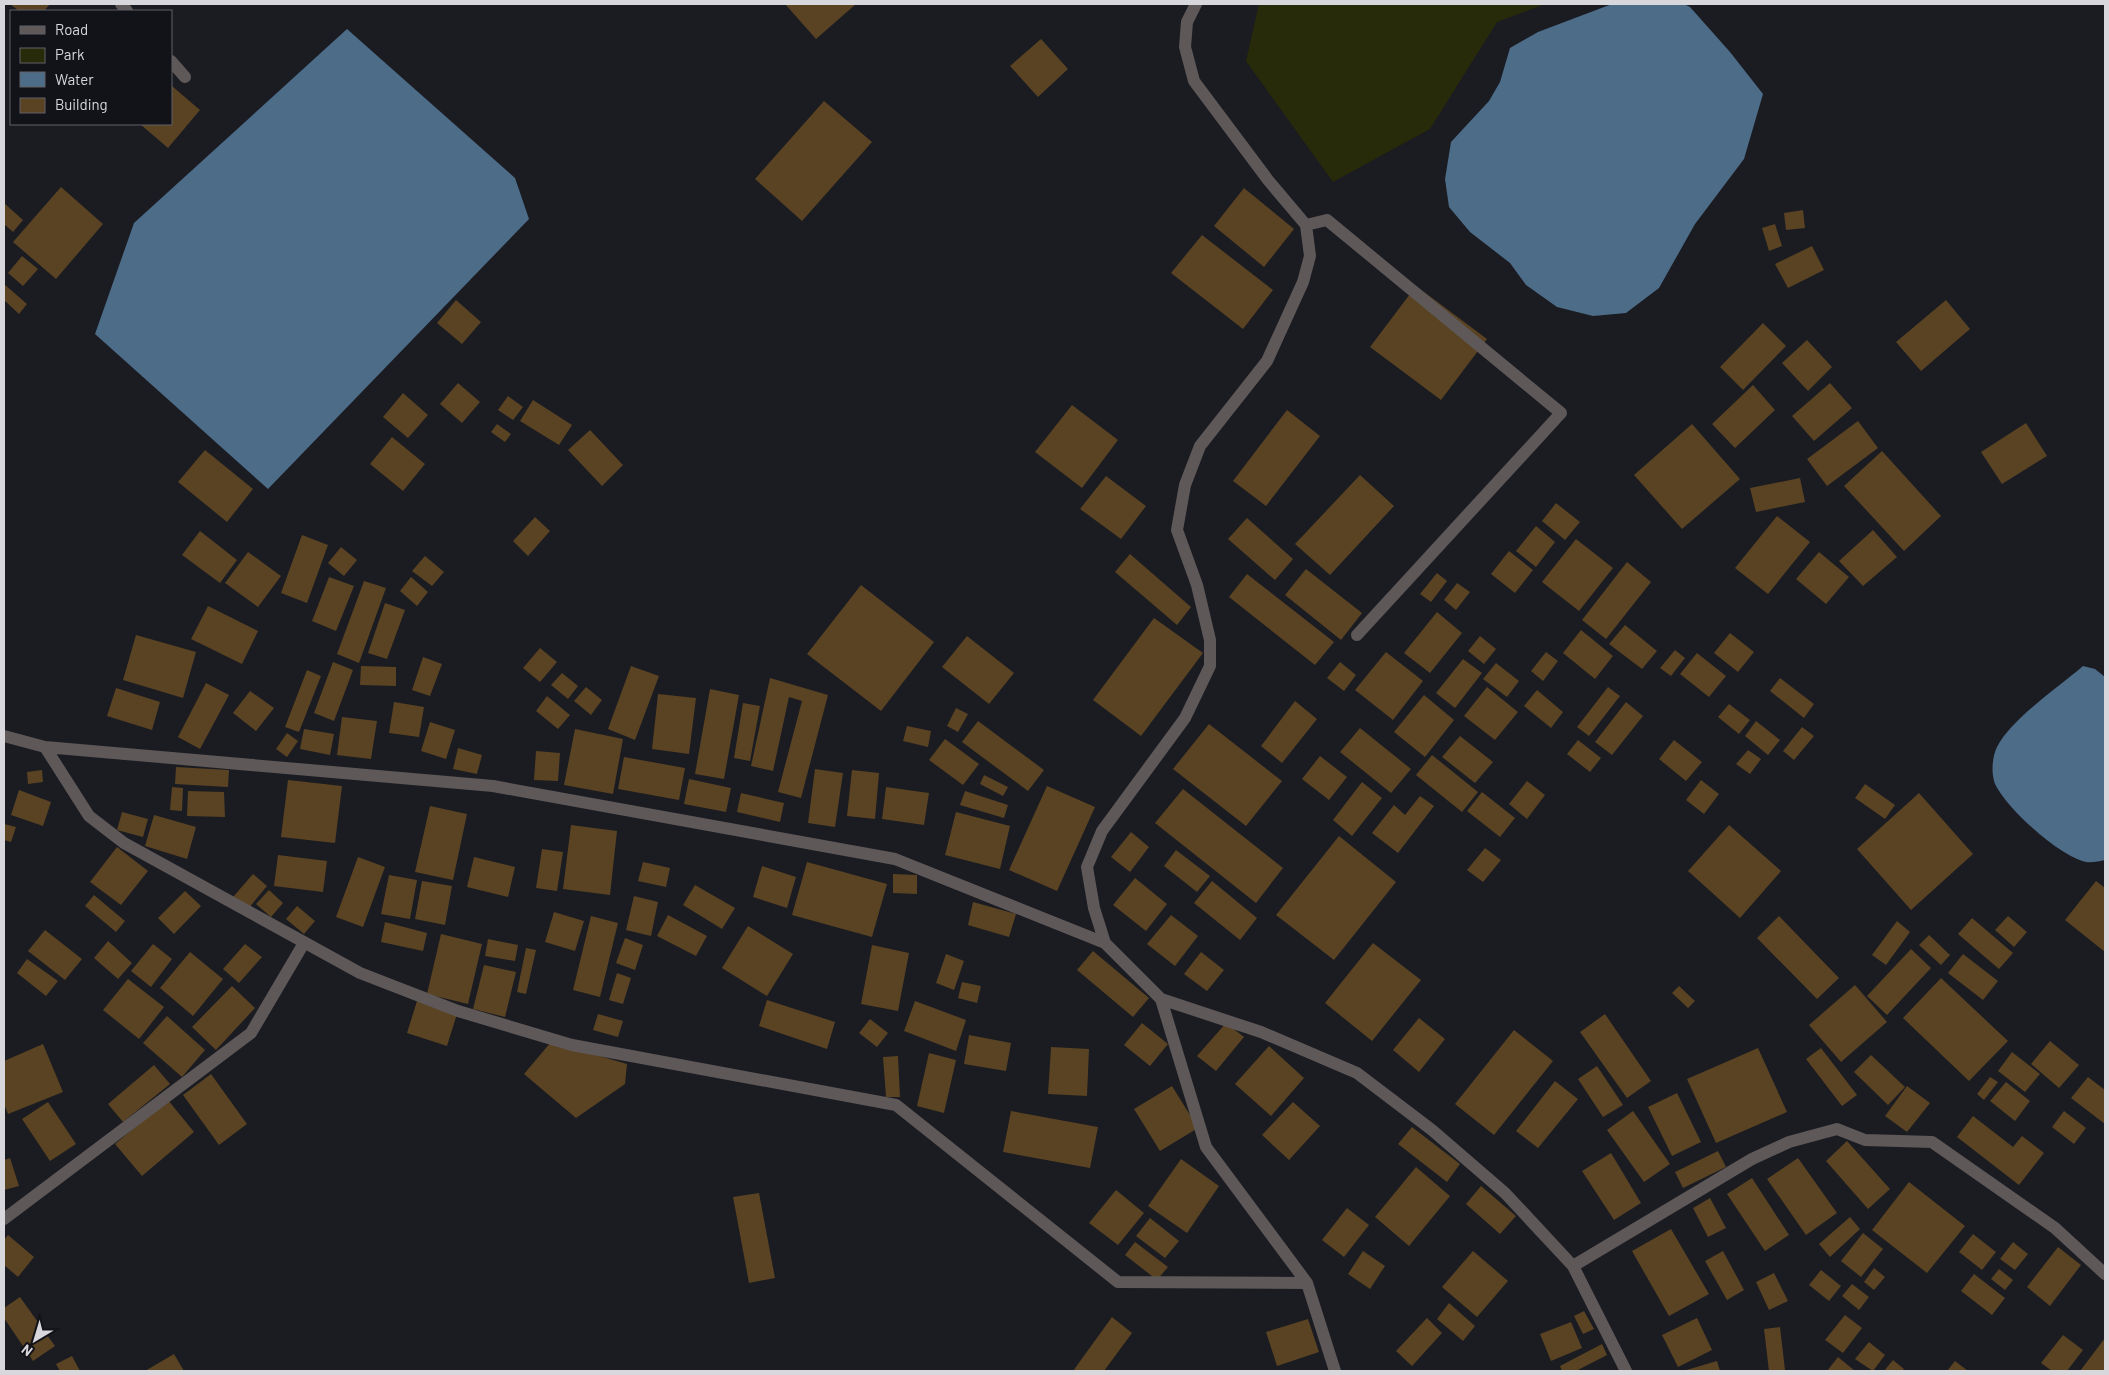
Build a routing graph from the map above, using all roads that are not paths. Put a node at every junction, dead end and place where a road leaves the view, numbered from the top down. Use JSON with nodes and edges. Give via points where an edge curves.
{"nodes":[{"id":1,"x":1196,"y":4,"type":"edge"},
{"id":2,"x":172,"y":63,"type":"edge"},
{"id":3,"x":185,"y":78,"type":"dead end"},
{"id":4,"x":1306,"y":225,"type":"junction"},
{"id":5,"x":1357,"y":635,"type":"dead end"},
{"id":6,"x":4,"y":736,"type":"edge"},
{"id":7,"x":46,"y":747,"type":"junction"},
{"id":8,"x":304,"y":943,"type":"junction"},
{"id":9,"x":1105,"y":943,"type":"junction"},
{"id":10,"x":1161,"y":999,"type":"junction"},
{"id":11,"x":4,"y":1219,"type":"edge"},
{"id":12,"x":1573,"y":1266,"type":"junction"},
{"id":13,"x":2105,"y":1274,"type":"edge"},
{"id":14,"x":1307,"y":1283,"type":"junction"},
{"id":15,"x":1335,"y":1371,"type":"edge"},
{"id":16,"x":1626,"y":1371,"type":"edge"}],
"edges":[{"from":1,"to":4,"type":"street","via":[[1187,22],[1185,47],[1194,81]]},
{"from":2,"to":3,"type":"street"},
{"from":4,"to":5,"type":"street","via":[[1327,220],[1561,413]]},
{"from":4,"to":9,"type":"street","via":[[1310,256],[1303,282],[1267,361],[1200,446],[1185,486],[1177,530],[1197,584],[1210,640],[1210,666],[1185,718],[1102,832],[1087,867],[1094,908]]},
{"from":6,"to":7,"type":"street"},
{"from":7,"to":8,"type":"street","via":[[89,816],[124,843]]},
{"from":7,"to":9,"type":"street","via":[[494,786],[895,859]]},
{"from":8,"to":11,"type":"street","via":[[251,1033]]},
{"from":8,"to":14,"type":"street","via":[[360,973],[458,1011],[572,1046],[896,1105],[1118,1282]]},
{"from":9,"to":10,"type":"street"},
{"from":10,"to":12,"type":"street","via":[[1261,1032],[1357,1073],[1432,1130],[1505,1193]]},
{"from":10,"to":14,"type":"street","via":[[1206,1147]]},
{"from":12,"to":13,"type":"street","via":[[1752,1158],[1789,1142],[1837,1130],[1865,1140],[1932,1142],[2055,1228]]},
{"from":12,"to":16,"type":"street"},
{"from":14,"to":15,"type":"street"}]}
